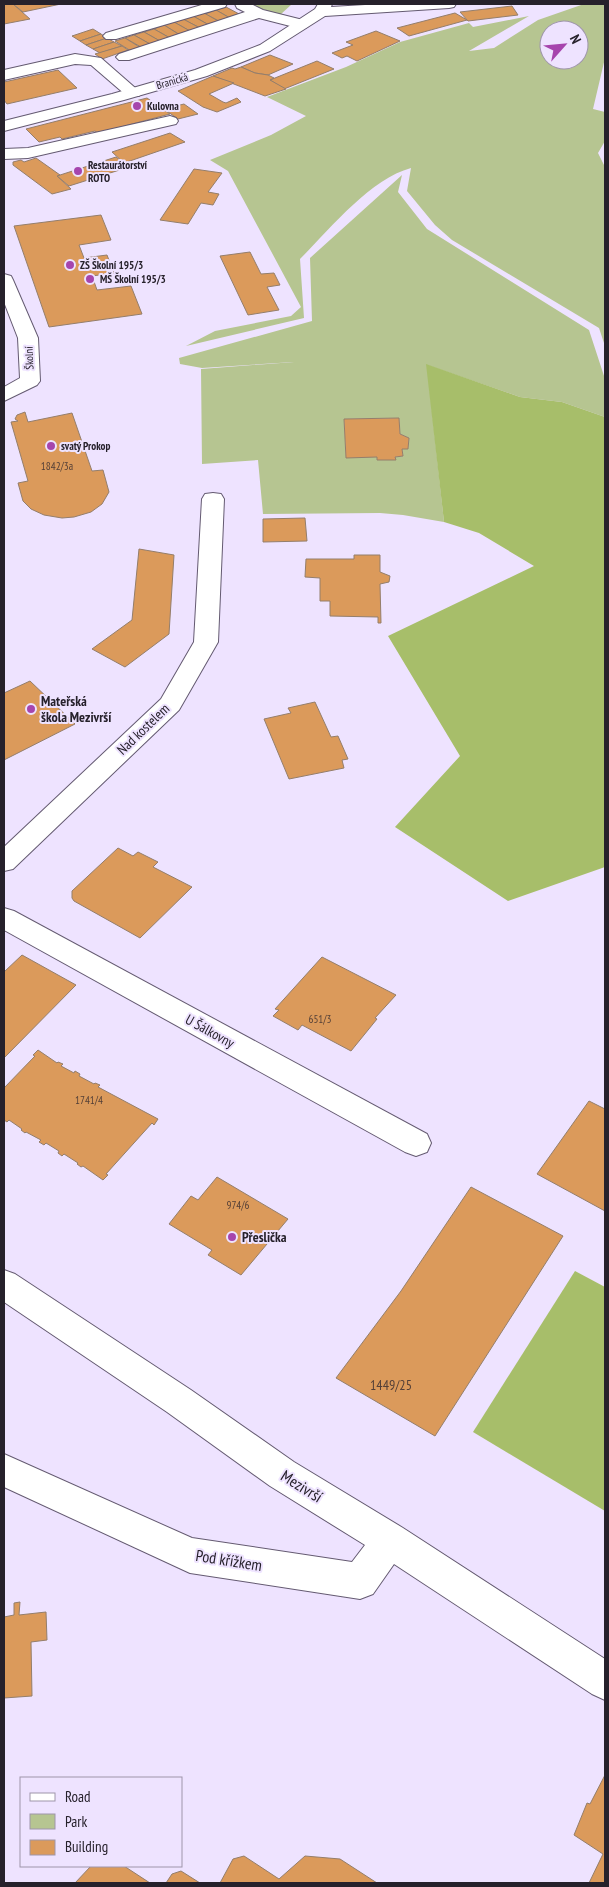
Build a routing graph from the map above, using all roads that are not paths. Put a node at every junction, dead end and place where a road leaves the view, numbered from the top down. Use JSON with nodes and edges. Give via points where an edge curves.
{"nodes":[{"id":1,"x":220,"y":4,"type":"edge"},
{"id":2,"x":239,"y":4,"type":"edge"},
{"id":3,"x":449,"y":4,"type":"edge"},
{"id":4,"x":323,"y":8,"type":"edge"},
{"id":5,"x":258,"y":13,"type":"junction"},
{"id":6,"x":302,"y":24,"type":"junction"},
{"id":7,"x":110,"y":36,"type":"dead end"},
{"id":8,"x":124,"y":58,"type":"dead end"},
{"id":9,"x":4,"y":75,"type":"edge"},
{"id":10,"x":134,"y":93,"type":"junction"},
{"id":11,"x":170,"y":122,"type":"dead end"},
{"id":12,"x":4,"y":126,"type":"edge"},
{"id":13,"x":4,"y":154,"type":"edge"},
{"id":14,"x":4,"y":280,"type":"edge"},
{"id":15,"x":4,"y":395,"type":"edge"},
{"id":16,"x":214,"y":499,"type":"dead end"},
{"id":17,"x":4,"y":862,"type":"edge"},
{"id":18,"x":4,"y":918,"type":"edge"},
{"id":19,"x":416,"y":1142,"type":"dead end"},
{"id":20,"x":4,"y":1284,"type":"edge"},
{"id":21,"x":4,"y":1470,"type":"edge"},
{"id":22,"x":390,"y":1540,"type":"junction"},
{"id":23,"x":605,"y":1681,"type":"edge"}],
"edges":[{"from":1,"to":7,"type":"street"},
{"from":2,"to":5,"type":"street"},
{"from":3,"to":4,"type":"street"},
{"from":4,"to":6,"type":"street","name":"Branická"},
{"from":5,"to":6,"type":"street"},
{"from":5,"to":8,"type":"street"},
{"from":6,"to":10,"type":"street","name":"Branická","via":[[266,48],[201,73]]},
{"from":9,"to":10,"type":"street","via":[[75,59],[95,61]]},
{"from":10,"to":12,"type":"street","name":"Branická"},
{"from":11,"to":13,"type":"street","via":[[28,153]]},
{"from":14,"to":15,"type":"street","name":"Školní","via":[[28,338],[30,382]]},
{"from":16,"to":17,"type":"street","name":"Nad kostelem","via":[[206,642],[193,665],[170,704]]},
{"from":18,"to":19,"type":"street","name":"U Šálkovny"},
{"from":20,"to":22,"type":"street","name":"Mezivrší","via":[[282,1474]]},
{"from":21,"to":22,"type":"street","name":"Pod křížkem","via":[[190,1554],[360,1580]]},
{"from":22,"to":23,"type":"street","name":"Mezivrší"}]}
